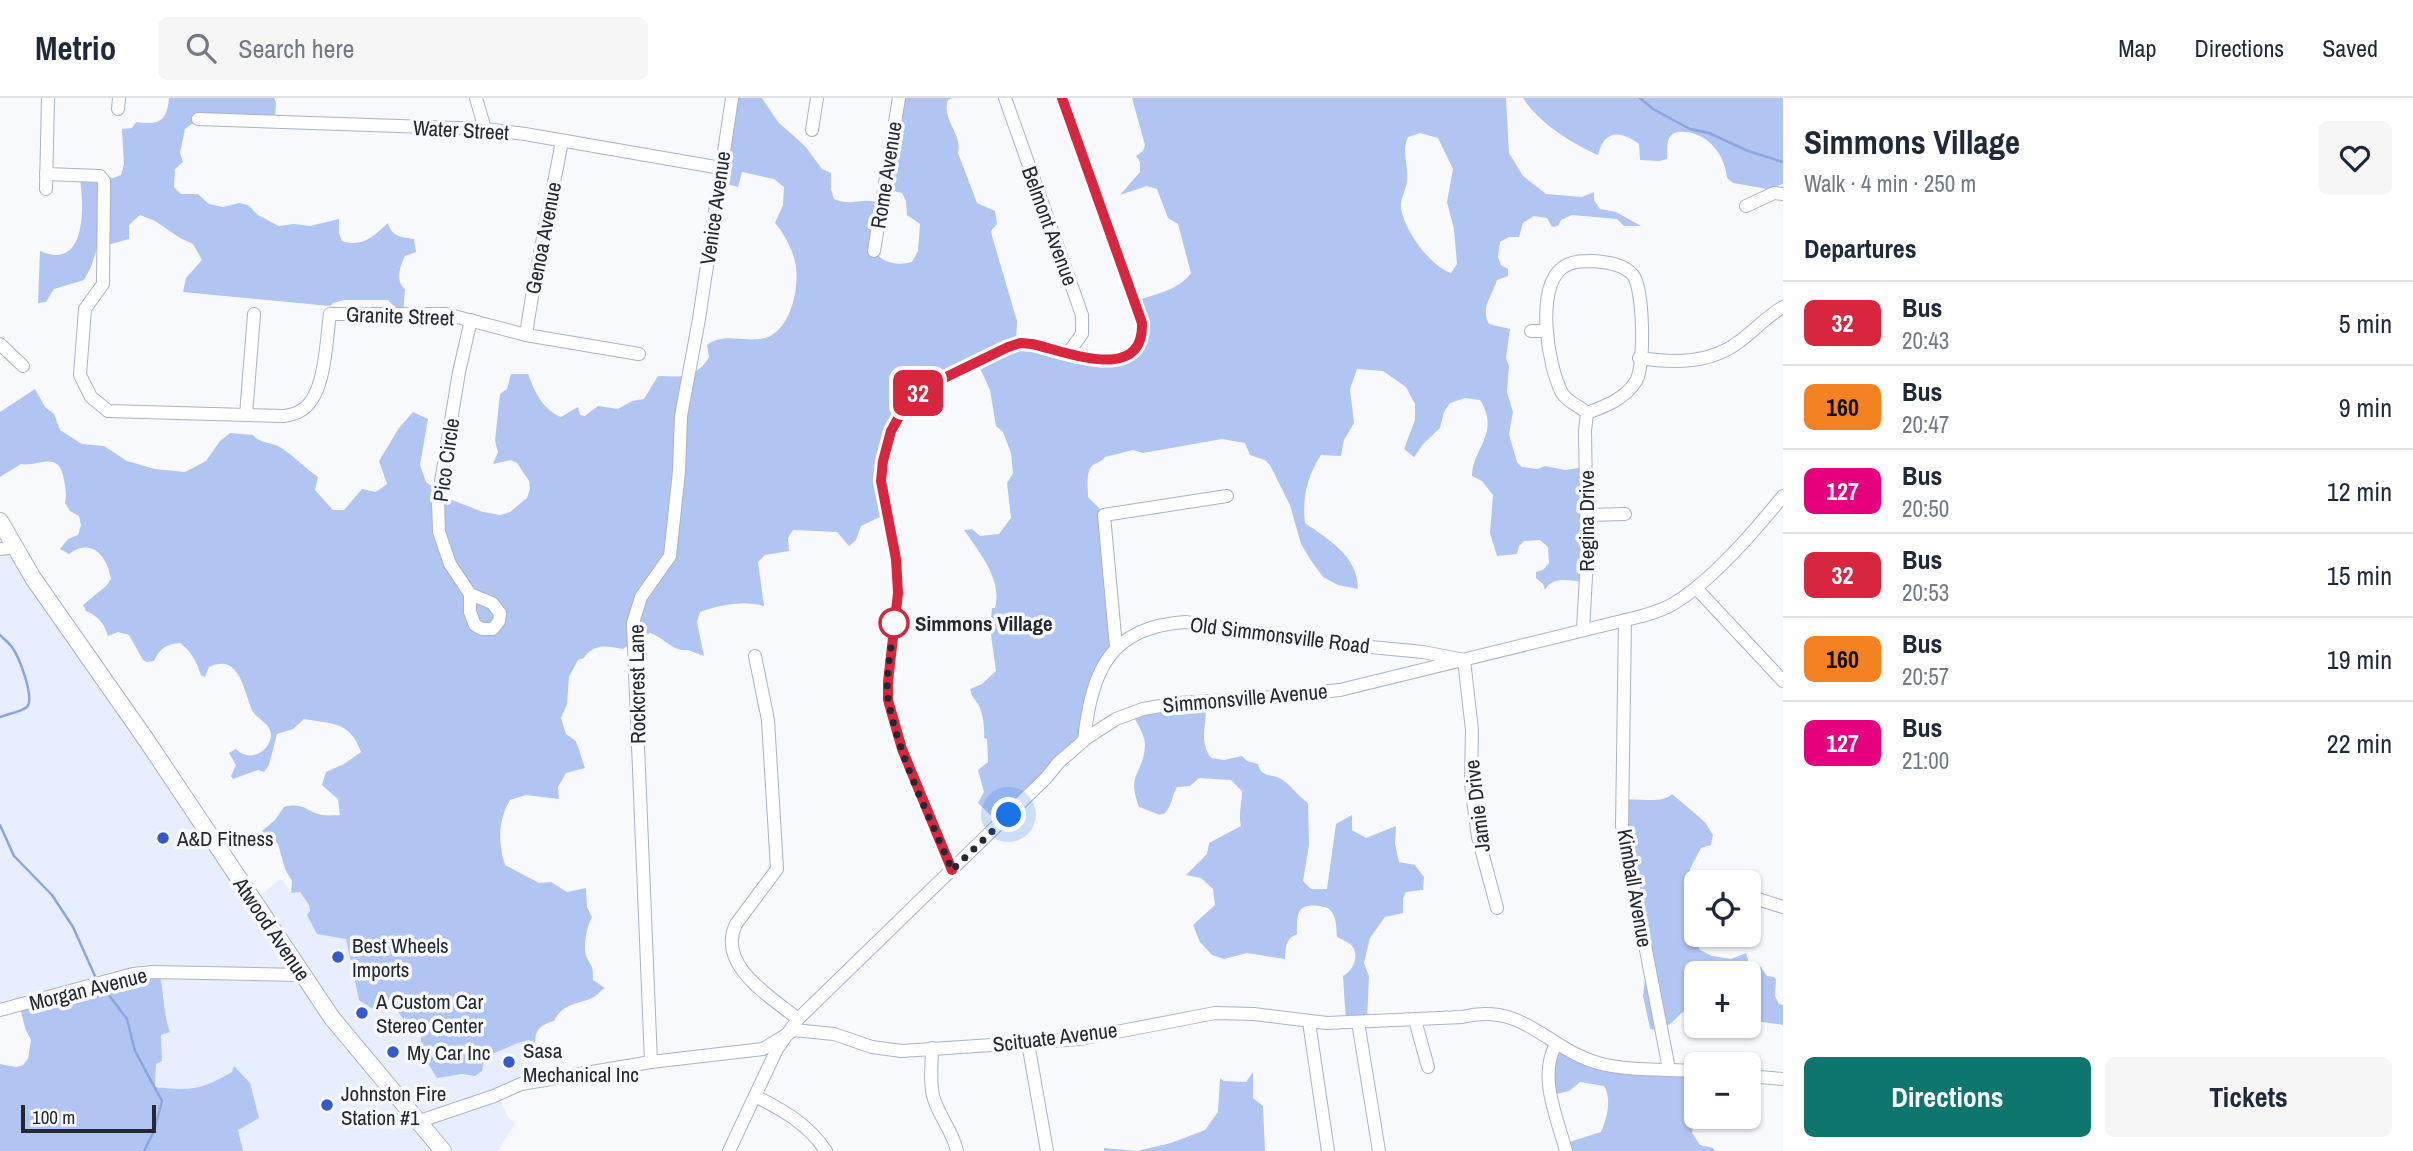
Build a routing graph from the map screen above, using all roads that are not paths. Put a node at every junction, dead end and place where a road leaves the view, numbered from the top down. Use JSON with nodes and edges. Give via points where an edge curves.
{"nodes":[{"id":1,"x":48,"y":98,"type":"edge"},
{"id":2,"x":476,"y":98,"type":"edge"},
{"id":3,"x":732,"y":98,"type":"edge"},
{"id":4,"x":817,"y":98,"type":"edge"},
{"id":5,"x":899,"y":98,"type":"edge"},
{"id":6,"x":1005,"y":98,"type":"edge"},
{"id":7,"x":1062,"y":98,"type":"edge"},
{"id":8,"x":198,"y":119,"type":"dead end"},
{"id":9,"x":485,"y":130,"type":"junction"},
{"id":10,"x":813,"y":130,"type":"dead end"},
{"id":11,"x":562,"y":141,"type":"junction"},
{"id":12,"x":721,"y":168,"type":"junction"},
{"id":13,"x":46,"y":174,"type":"junction"},
{"id":14,"x":46,"y":189,"type":"dead end"},
{"id":15,"x":1783,"y":194,"type":"edge"},
{"id":16,"x":1746,"y":206,"type":"dead end"},
{"id":17,"x":874,"y":251,"type":"dead end"},
{"id":18,"x":1783,"y":307,"type":"edge"},
{"id":19,"x":254,"y":314,"type":"dead end"},
{"id":20,"x":699,"y":319,"type":"joint"},
{"id":21,"x":471,"y":320,"type":"junction"},
{"id":22,"x":1531,"y":331,"type":"dead end"},
{"id":23,"x":1547,"y":331,"type":"junction"},
{"id":24,"x":526,"y":335,"type":"junction"},
{"id":25,"x":0,"y":344,"type":"edge"},
{"id":26,"x":1069,"y":352,"type":"junction"},
{"id":27,"x":639,"y":354,"type":"dead end"},
{"id":28,"x":1639,"y":358,"type":"junction"},
{"id":29,"x":23,"y":366,"type":"dead end"},
{"id":30,"x":1587,"y":413,"type":"junction"},
{"id":31,"x":246,"y":415,"type":"junction"},
{"id":32,"x":1227,"y":496,"type":"dead end"},
{"id":33,"x":1783,"y":496,"type":"edge"},
{"id":34,"x":1625,"y":514,"type":"dead end"},
{"id":35,"x":1587,"y":515,"type":"junction"},
{"id":36,"x":0,"y":522,"type":"edge"},
{"id":37,"x":8,"y":548,"type":"edge"},
{"id":38,"x":1696,"y":587,"type":"junction"},
{"id":39,"x":470,"y":594,"type":"dead end"},
{"id":40,"x":1625,"y":620,"type":"junction"},
{"id":41,"x":1583,"y":630,"type":"junction"},
{"id":42,"x":1116,"y":647,"type":"junction"},
{"id":43,"x":755,"y":656,"type":"dead end"},
{"id":44,"x":1464,"y":660,"type":"junction"},
{"id":45,"x":1783,"y":681,"type":"edge"},
{"id":46,"x":1084,"y":740,"type":"junction"},
{"id":47,"x":952,"y":870,"type":"junction"},
{"id":48,"x":1761,"y":900,"type":"edge"},
{"id":49,"x":1783,"y":907,"type":"edge"},
{"id":50,"x":1497,"y":908,"type":"dead end"},
{"id":51,"x":302,"y":975,"type":"junction"},
{"id":52,"x":0,"y":1010,"type":"edge"},
{"id":53,"x":798,"y":1019,"type":"junction"},
{"id":54,"x":1415,"y":1020,"type":"junction"},
{"id":55,"x":1309,"y":1022,"type":"junction"},
{"id":56,"x":1358,"y":1022,"type":"junction"},
{"id":57,"x":787,"y":1034,"type":"junction"},
{"id":58,"x":1028,"y":1043,"type":"junction"},
{"id":59,"x":1556,"y":1044,"type":"junction"},
{"id":60,"x":932,"y":1048,"type":"junction"},
{"id":61,"x":651,"y":1062,"type":"junction"},
{"id":62,"x":1428,"y":1067,"type":"dead end"},
{"id":63,"x":1669,"y":1069,"type":"junction"},
{"id":64,"x":1684,"y":1070,"type":"edge"},
{"id":65,"x":1761,"y":1077,"type":"edge"},
{"id":66,"x":1783,"y":1079,"type":"edge"},
{"id":67,"x":755,"y":1096,"type":"junction"},
{"id":68,"x":417,"y":1122,"type":"junction"},
{"id":69,"x":442,"y":1151,"type":"edge"},
{"id":70,"x":729,"y":1151,"type":"edge"},
{"id":71,"x":826,"y":1151,"type":"edge"},
{"id":72,"x":957,"y":1151,"type":"edge"},
{"id":73,"x":1047,"y":1151,"type":"edge"},
{"id":74,"x":1328,"y":1151,"type":"edge"},
{"id":75,"x":1379,"y":1151,"type":"edge"},
{"id":76,"x":1566,"y":1151,"type":"edge"}],
"edges":[{"from":1,"to":13,"type":"street"},
{"from":2,"to":9,"type":"street"},
{"from":3,"to":12,"type":"street","name":"Venice Avenue"},
{"from":4,"to":10,"type":"street"},
{"from":5,"to":17,"type":"street","name":"Rome Avenue"},
{"from":6,"to":26,"type":"street","name":"Belmont Avenue","via":[[1082,315],[1082,334]]},
{"from":7,"to":26,"type":"street","via":[[1142,323],[1139,344],[1114,361]]},
{"from":8,"to":9,"type":"street","name":"Water Street"},
{"from":9,"to":11,"type":"street","name":"Water Street"},
{"from":11,"to":12,"type":"street","name":"Water Street"},
{"from":11,"to":24,"type":"street","name":"Genoa Avenue"},
{"from":12,"to":20,"type":"street","name":"Venice Avenue"},
{"from":13,"to":14,"type":"street"},
{"from":13,"to":31,"type":"street","name":"Granite Street","via":[[100,176],[104,181],[103,284],[85,309],[80,375],[91,397],[108,411]]},
{"from":15,"to":16,"type":"street","via":[[1774,193]]},
{"from":18,"to":28,"type":"street","via":[[1719,353],[1676,362]]},
{"from":19,"to":31,"type":"street"},
{"from":20,"to":61,"type":"street","name":"Rockcrest Lane","via":[[681,416],[670,556],[641,597],[633,623]]},
{"from":21,"to":24,"type":"street","name":"Granite Street"},
{"from":21,"to":31,"type":"street","name":"Granite Street","via":[[446,314],[330,314],[314,399],[301,411],[284,416]]},
{"from":21,"to":39,"type":"street","name":"Pico Circle","via":[[438,500],[439,532],[450,564]]},
{"from":22,"to":23,"type":"street"},
{"from":23,"to":28,"type":"street","via":[[1548,295],[1562,269],[1584,261],[1617,265],[1633,275],[1639,288]]},
{"from":23,"to":30,"type":"street","via":[[1553,370],[1563,394]]},
{"from":24,"to":27,"type":"street","name":"Granite Street"},
{"from":25,"to":29,"type":"street"},
{"from":26,"to":47,"type":"street","via":[[1014,344],[942,379],[904,408],[885,451],[881,481],[898,593],[888,700],[902,749]]},
{"from":28,"to":30,"type":"street","via":[[1637,378],[1625,393],[1606,407]]},
{"from":30,"to":35,"type":"street","name":"Regina Drive"},
{"from":32,"to":42,"type":"street","via":[[1104,515]]},
{"from":33,"to":38,"type":"street","name":"Simmonsville Avenue"},
{"from":34,"to":35,"type":"street"},
{"from":35,"to":41,"type":"street","name":"Regina Drive"},
{"from":36,"to":37,"type":"main road","name":"Atwood Avenue"},
{"from":37,"to":51,"type":"main road","name":"Atwood Avenue","via":[[147,741]]},
{"from":38,"to":40,"type":"street","name":"Simmonsville Avenue","via":[[1666,608]]},
{"from":38,"to":45,"type":"street"},
{"from":40,"to":41,"type":"street","name":"Simmonsville Avenue"},
{"from":40,"to":63,"type":"street","name":"Kimball Avenue","via":[[1622,826]]},
{"from":41,"to":44,"type":"street","name":"Simmonsville Avenue"},
{"from":42,"to":44,"type":"street","name":"Old Simmonsville Road","via":[[1136,633],[1185,622]]},
{"from":42,"to":46,"type":"street","via":[[1091,697]]},
{"from":43,"to":53,"type":"street","via":[[768,720],[778,869],[734,928],[732,948],[745,974]]},
{"from":44,"to":46,"type":"street","name":"Simmonsville Avenue","via":[[1321,693],[1154,706],[1116,719]]},
{"from":44,"to":50,"type":"street","name":"Jamie Drive","via":[[1478,837]]},
{"from":46,"to":47,"type":"street","name":"Simmonsville Avenue"},
{"from":47,"to":53,"type":"street","name":"Simmonsville Avenue"},
{"from":48,"to":49,"type":"street"},
{"from":51,"to":52,"type":"street","name":"Morgan Avenue","via":[[133,974]]},
{"from":51,"to":68,"type":"main road","name":"Atwood Avenue"},
{"from":53,"to":57,"type":"street","name":"Simmonsville Avenue"},
{"from":54,"to":56,"type":"street","name":"Scituate Avenue"},
{"from":54,"to":59,"type":"street","name":"Scituate Avenue","via":[[1498,1015],[1532,1026]]},
{"from":54,"to":62,"type":"street"},
{"from":55,"to":56,"type":"street","name":"Scituate Avenue"},
{"from":55,"to":58,"type":"street","name":"Scituate Avenue","via":[[1215,1013],[1080,1039]]},
{"from":55,"to":74,"type":"street"},
{"from":56,"to":75,"type":"street"},
{"from":57,"to":60,"type":"street","name":"Scituate Avenue","via":[[794,1030],[834,1034],[887,1050]]},
{"from":57,"to":61,"type":"street","name":"Scituate Avenue","via":[[763,1049]]},
{"from":57,"to":67,"type":"street","name":"Simmonsville Avenue"},
{"from":58,"to":60,"type":"street","name":"Scituate Avenue"},
{"from":58,"to":73,"type":"street"},
{"from":59,"to":63,"type":"street","name":"Scituate Avenue","via":[[1594,1063]]},
{"from":59,"to":76,"type":"street","via":[[1548,1080]]},
{"from":60,"to":72,"type":"street","via":[[932,1092]]},
{"from":61,"to":68,"type":"street","name":"Scituate Avenue","via":[[521,1084]]},
{"from":63,"to":64,"type":"street","name":"Scituate Avenue"},
{"from":65,"to":66,"type":"street"},
{"from":67,"to":70,"type":"street","name":"Simmonsville Avenue"},
{"from":67,"to":71,"type":"street","via":[[794,1117]]},
{"from":68,"to":69,"type":"main road","name":"Atwood Avenue"}]}
